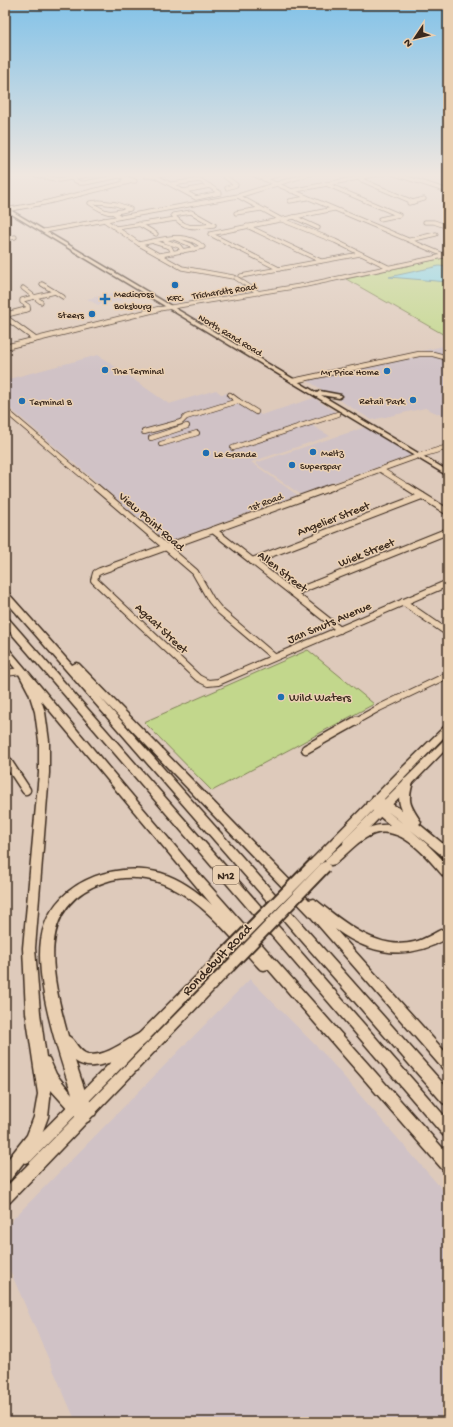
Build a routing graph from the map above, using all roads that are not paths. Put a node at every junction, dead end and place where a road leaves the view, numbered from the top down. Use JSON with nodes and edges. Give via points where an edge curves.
{"nodes":[{"id":1,"x":60,"y":240,"type":"edge"},
{"id":2,"x":133,"y":240,"type":"edge"},
{"id":3,"x":163,"y":240,"type":"joint"},
{"id":4,"x":177,"y":240,"type":"edge"},
{"id":5,"x":193,"y":240,"type":"edge"},
{"id":6,"x":222,"y":240,"type":"edge"},
{"id":7,"x":275,"y":240,"type":"edge"},
{"id":8,"x":331,"y":240,"type":"edge"},
{"id":9,"x":410,"y":240,"type":"edge"},
{"id":10,"x":153,"y":242,"type":"junction"},
{"id":11,"x":139,"y":244,"type":"junction"},
{"id":12,"x":194,"y":249,"type":"junction"},
{"id":13,"x":183,"y":251,"type":"junction"},
{"id":14,"x":173,"y":253,"type":"junction"},
{"id":15,"x":360,"y":254,"type":"junction"},
{"id":16,"x":160,"y":255,"type":"junction"},
{"id":17,"x":447,"y":256,"type":"edge"},
{"id":18,"x":321,"y":262,"type":"junction"},
{"id":19,"x":390,"y":268,"type":"junction"},
{"id":20,"x":279,"y":269,"type":"junction"},
{"id":21,"x":239,"y":277,"type":"junction"},
{"id":22,"x":42,"y":284,"type":"dead end"},
{"id":23,"x":23,"y":288,"type":"dead end"},
{"id":24,"x":55,"y":292,"type":"junction"},
{"id":25,"x":259,"y":293,"type":"junction"},
{"id":26,"x":34,"y":297,"type":"junction"},
{"id":27,"x":63,"y":297,"type":"dead end"},
{"id":28,"x":219,"y":300,"type":"junction"},
{"id":29,"x":41,"y":302,"type":"dead end"},
{"id":30,"x":171,"y":307,"type":"junction"},
{"id":31,"x":184,"y":312,"type":"junction"},
{"id":32,"x":5,"y":316,"type":"edge"},
{"id":33,"x":35,"y":339,"type":"junction"},
{"id":34,"x":5,"y":347,"type":"edge"},
{"id":35,"x":448,"y":358,"type":"edge"},
{"id":36,"x":259,"y":359,"type":"junction"},
{"id":37,"x":295,"y":380,"type":"junction"},
{"id":38,"x":320,"y":393,"type":"junction"},
{"id":39,"x":230,"y":396,"type":"dead end"},
{"id":40,"x":339,"y":396,"type":"dead end"},
{"id":41,"x":238,"y":401,"type":"junction"},
{"id":42,"x":5,"y":410,"type":"edge"},
{"id":43,"x":256,"y":412,"type":"dead end"},
{"id":44,"x":338,"y":414,"type":"dead end"},
{"id":45,"x":187,"y":426,"type":"dead end"},
{"id":46,"x":144,"y":432,"type":"dead end"},
{"id":47,"x":195,"y":432,"type":"dead end"},
{"id":48,"x":151,"y":438,"type":"dead end"},
{"id":49,"x":159,"y":443,"type":"dead end"},
{"id":50,"x":448,"y":447,"type":"edge"},
{"id":51,"x":233,"y":448,"type":"dead end"},
{"id":52,"x":421,"y":455,"type":"junction"},
{"id":53,"x":448,"y":468,"type":"edge"},
{"id":54,"x":381,"y":470,"type":"junction"},
{"id":55,"x":448,"y":474,"type":"edge"},
{"id":56,"x":422,"y":496,"type":"junction"},
{"id":57,"x":448,"y":512,"type":"edge"},
{"id":58,"x":213,"y":530,"type":"junction"},
{"id":59,"x":448,"y":531,"type":"edge"},
{"id":60,"x":166,"y":547,"type":"junction"},
{"id":61,"x":252,"y":560,"type":"junction"},
{"id":62,"x":94,"y":580,"type":"joint"},
{"id":63,"x":448,"y":583,"type":"edge"},
{"id":64,"x":293,"y":593,"type":"junction"},
{"id":65,"x":5,"y":595,"type":"edge"},
{"id":66,"x":403,"y":602,"type":"junction"},
{"id":67,"x":26,"y":619,"type":"junction"},
{"id":68,"x":5,"y":620,"type":"edge"},
{"id":69,"x":340,"y":630,"type":"junction"},
{"id":70,"x":448,"y":633,"type":"edge"},
{"id":71,"x":5,"y":650,"type":"edge"},
{"id":72,"x":274,"y":657,"type":"junction"},
{"id":73,"x":22,"y":671,"type":"junction"},
{"id":74,"x":5,"y":673,"type":"edge"},
{"id":75,"x":448,"y":675,"type":"edge"},
{"id":76,"x":218,"y":682,"type":"joint"},
{"id":77,"x":448,"y":728,"type":"edge"},
{"id":78,"x":448,"y":741,"type":"edge"},
{"id":79,"x":306,"y":749,"type":"dead end"},
{"id":80,"x":5,"y":758,"type":"edge"},
{"id":81,"x":408,"y":782,"type":"junction"},
{"id":82,"x":26,"y":790,"type":"dead end"},
{"id":83,"x":378,"y":805,"type":"junction"},
{"id":84,"x":419,"y":844,"type":"junction"},
{"id":85,"x":448,"y":854,"type":"edge"},
{"id":86,"x":324,"y":863,"type":"junction"},
{"id":87,"x":269,"y":867,"type":"junction"},
{"id":88,"x":448,"y":874,"type":"edge"},
{"id":89,"x":448,"y":932,"type":"edge"},
{"id":90,"x":58,"y":1024,"type":"junction"},
{"id":91,"x":143,"y":1038,"type":"junction"},
{"id":92,"x":337,"y":1039,"type":"junction"},
{"id":93,"x":38,"y":1042,"type":"junction"},
{"id":94,"x":448,"y":1065,"type":"edge"},
{"id":95,"x":448,"y":1099,"type":"edge"},
{"id":96,"x":83,"y":1109,"type":"junction"},
{"id":97,"x":448,"y":1130,"type":"edge"},
{"id":98,"x":448,"y":1165,"type":"edge"},
{"id":99,"x":5,"y":1175,"type":"edge"},
{"id":100,"x":5,"y":1178,"type":"edge"},
{"id":101,"x":5,"y":1197,"type":"edge"}],
"edges":[{"from":1,"to":30,"type":"main road","name":"North Rand Road"},
{"from":2,"to":11,"type":"street"},
{"from":3,"to":10,"type":"street"},
{"from":3,"to":13,"type":"street","via":[[179,246]]},
{"from":4,"to":12,"type":"street","via":[[191,245]]},
{"from":5,"to":12,"type":"street","via":[[203,247]]},
{"from":6,"to":20,"type":"street"},
{"from":7,"to":18,"type":"street"},
{"from":8,"to":15,"type":"street"},
{"from":9,"to":17,"type":"street"},
{"from":10,"to":11,"type":"street"},
{"from":10,"to":14,"type":"street","via":[[170,247]]},
{"from":11,"to":16,"type":"street"},
{"from":12,"to":13,"type":"street"},
{"from":13,"to":14,"type":"street"},
{"from":14,"to":16,"type":"street"},
{"from":15,"to":18,"type":"street"},
{"from":15,"to":19,"type":"street"},
{"from":16,"to":21,"type":"street","via":[[182,268]]},
{"from":17,"to":19,"type":"street","name":"Trichardts Road"},
{"from":18,"to":20,"type":"street"},
{"from":19,"to":25,"type":"street","name":"Trichardts Road"},
{"from":20,"to":21,"type":"street"},
{"from":21,"to":25,"type":"street"},
{"from":22,"to":24,"type":"street"},
{"from":23,"to":26,"type":"street"},
{"from":24,"to":26,"type":"street"},
{"from":24,"to":27,"type":"street"},
{"from":25,"to":28,"type":"street","name":"Trichardts Road"},
{"from":26,"to":29,"type":"street"},
{"from":26,"to":32,"type":"street","via":[[22,300],[28,309]]},
{"from":28,"to":30,"type":"street","name":"Trichardts Road"},
{"from":28,"to":31,"type":"street","via":[[189,307],[184,309]]},
{"from":30,"to":31,"type":"main road","name":"North Rand Road"},
{"from":30,"to":33,"type":"street","name":"Trichardts Road","via":[[134,313]]},
{"from":30,"to":36,"type":"main road","name":"North Rand Road"},
{"from":31,"to":36,"type":"main road","name":"North Rand Road"},
{"from":32,"to":33,"type":"street"},
{"from":33,"to":34,"type":"street","name":"Trichardts Road"},
{"from":35,"to":37,"type":"street","via":[[419,354]]},
{"from":36,"to":37,"type":"main road","name":"North Rand Road"},
{"from":37,"to":38,"type":"main road","name":"North Rand Road"},
{"from":37,"to":52,"type":"main road","name":"North Rand Road"},
{"from":38,"to":40,"type":"main road"},
{"from":38,"to":52,"type":"main road","name":"North Rand Road"},
{"from":39,"to":41,"type":"street"},
{"from":41,"to":43,"type":"street"},
{"from":41,"to":46,"type":"street","via":[[186,417],[181,422]]},
{"from":42,"to":60,"type":"street","name":"View Point Road"},
{"from":44,"to":51,"type":"street"},
{"from":45,"to":48,"type":"street"},
{"from":47,"to":49,"type":"street"},
{"from":50,"to":52,"type":"street","name":"1st Road"},
{"from":52,"to":53,"type":"main road","name":"North Rand Road"},
{"from":52,"to":54,"type":"street","name":"1st Road"},
{"from":52,"to":55,"type":"main road","name":"North Rand Road"},
{"from":54,"to":56,"type":"street"},
{"from":54,"to":58,"type":"street","name":"1st Road"},
{"from":56,"to":57,"type":"street"},
{"from":56,"to":61,"type":"street","name":"Angelier Street"},
{"from":58,"to":60,"type":"street","name":"1st Road"},
{"from":58,"to":61,"type":"street","name":"Allen Street"},
{"from":59,"to":64,"type":"street","name":"Wiek Street"},
{"from":60,"to":62,"type":"street","name":"1st Road","via":[[100,571],[94,575]]},
{"from":60,"to":72,"type":"street","name":"View Point Road","via":[[195,572],[220,611]]},
{"from":61,"to":64,"type":"street","name":"Allen Street"},
{"from":62,"to":76,"type":"street","name":"Agaat Street","via":[[198,678],[208,683]]},
{"from":63,"to":66,"type":"street","name":"Jan Smuts Avenue"},
{"from":64,"to":69,"type":"street","name":"Allen Street"},
{"from":65,"to":67,"type":"highway","number":"N12"},
{"from":66,"to":69,"type":"street","name":"Jan Smuts Avenue"},
{"from":66,"to":70,"type":"street"},
{"from":67,"to":87,"type":"highway","via":[[120,710]]},
{"from":67,"to":95,"type":"highway","number":"N12"},
{"from":68,"to":97,"type":"highway","number":"N12"},
{"from":69,"to":72,"type":"street","name":"Jan Smuts Avenue"},
{"from":71,"to":73,"type":"highway"},
{"from":72,"to":76,"type":"street","name":"Jan Smuts Avenue"},
{"from":73,"to":74,"type":"street"},
{"from":73,"to":92,"type":"highway","via":[[181,861]]},
{"from":73,"to":93,"type":"highway","via":[[34,693],[40,712],[44,741],[44,773],[29,948]]},
{"from":75,"to":79,"type":"street","via":[[379,708]]},
{"from":77,"to":83,"type":"main road","name":"Rondebult Road"},
{"from":78,"to":81,"type":"main road","name":"Rondebult Road"},
{"from":80,"to":82,"type":"street"},
{"from":81,"to":83,"type":"main road","name":"Rondebult Road"},
{"from":81,"to":85,"type":"highway","via":[[404,800],[407,812]]},
{"from":83,"to":84,"type":"highway"},
{"from":83,"to":85,"type":"highway"},
{"from":83,"to":86,"type":"main road","name":"Rondebult Road"},
{"from":83,"to":86,"type":"main road","name":"Rondebult Road"},
{"from":84,"to":86,"type":"highway","via":[[394,829],[377,828],[361,835]]},
{"from":84,"to":88,"type":"highway"},
{"from":86,"to":91,"type":"main road","name":"Rondebult Road","bridge":true,"via":[[216,963]]},
{"from":86,"to":96,"type":"main road","name":"Rondebult Road","bridge":true,"via":[[229,967]]},
{"from":87,"to":89,"type":"highway","via":[[342,927],[370,943],[383,947],[415,947],[438,939]]},
{"from":87,"to":94,"type":"highway","via":[[357,961]]},
{"from":90,"to":91,"type":"highway","via":[[75,1055],[94,1061],[115,1055]]},
{"from":90,"to":92,"type":"highway","via":[[49,979],[47,948],[55,916],[65,900],[93,881],[107,876],[142,874],[161,878],[185,889]]},
{"from":90,"to":96,"type":"highway"},
{"from":91,"to":96,"type":"main road","name":"Rondebult Road"},
{"from":92,"to":98,"type":"highway"},
{"from":93,"to":96,"type":"highway","via":[[52,1080],[60,1092]]},
{"from":93,"to":99,"type":"highway","via":[[45,1094],[41,1116],[33,1139]]},
{"from":96,"to":100,"type":"main road","name":"Rondebult Road"},
{"from":96,"to":101,"type":"main road","name":"Rondebult Road"}]}
